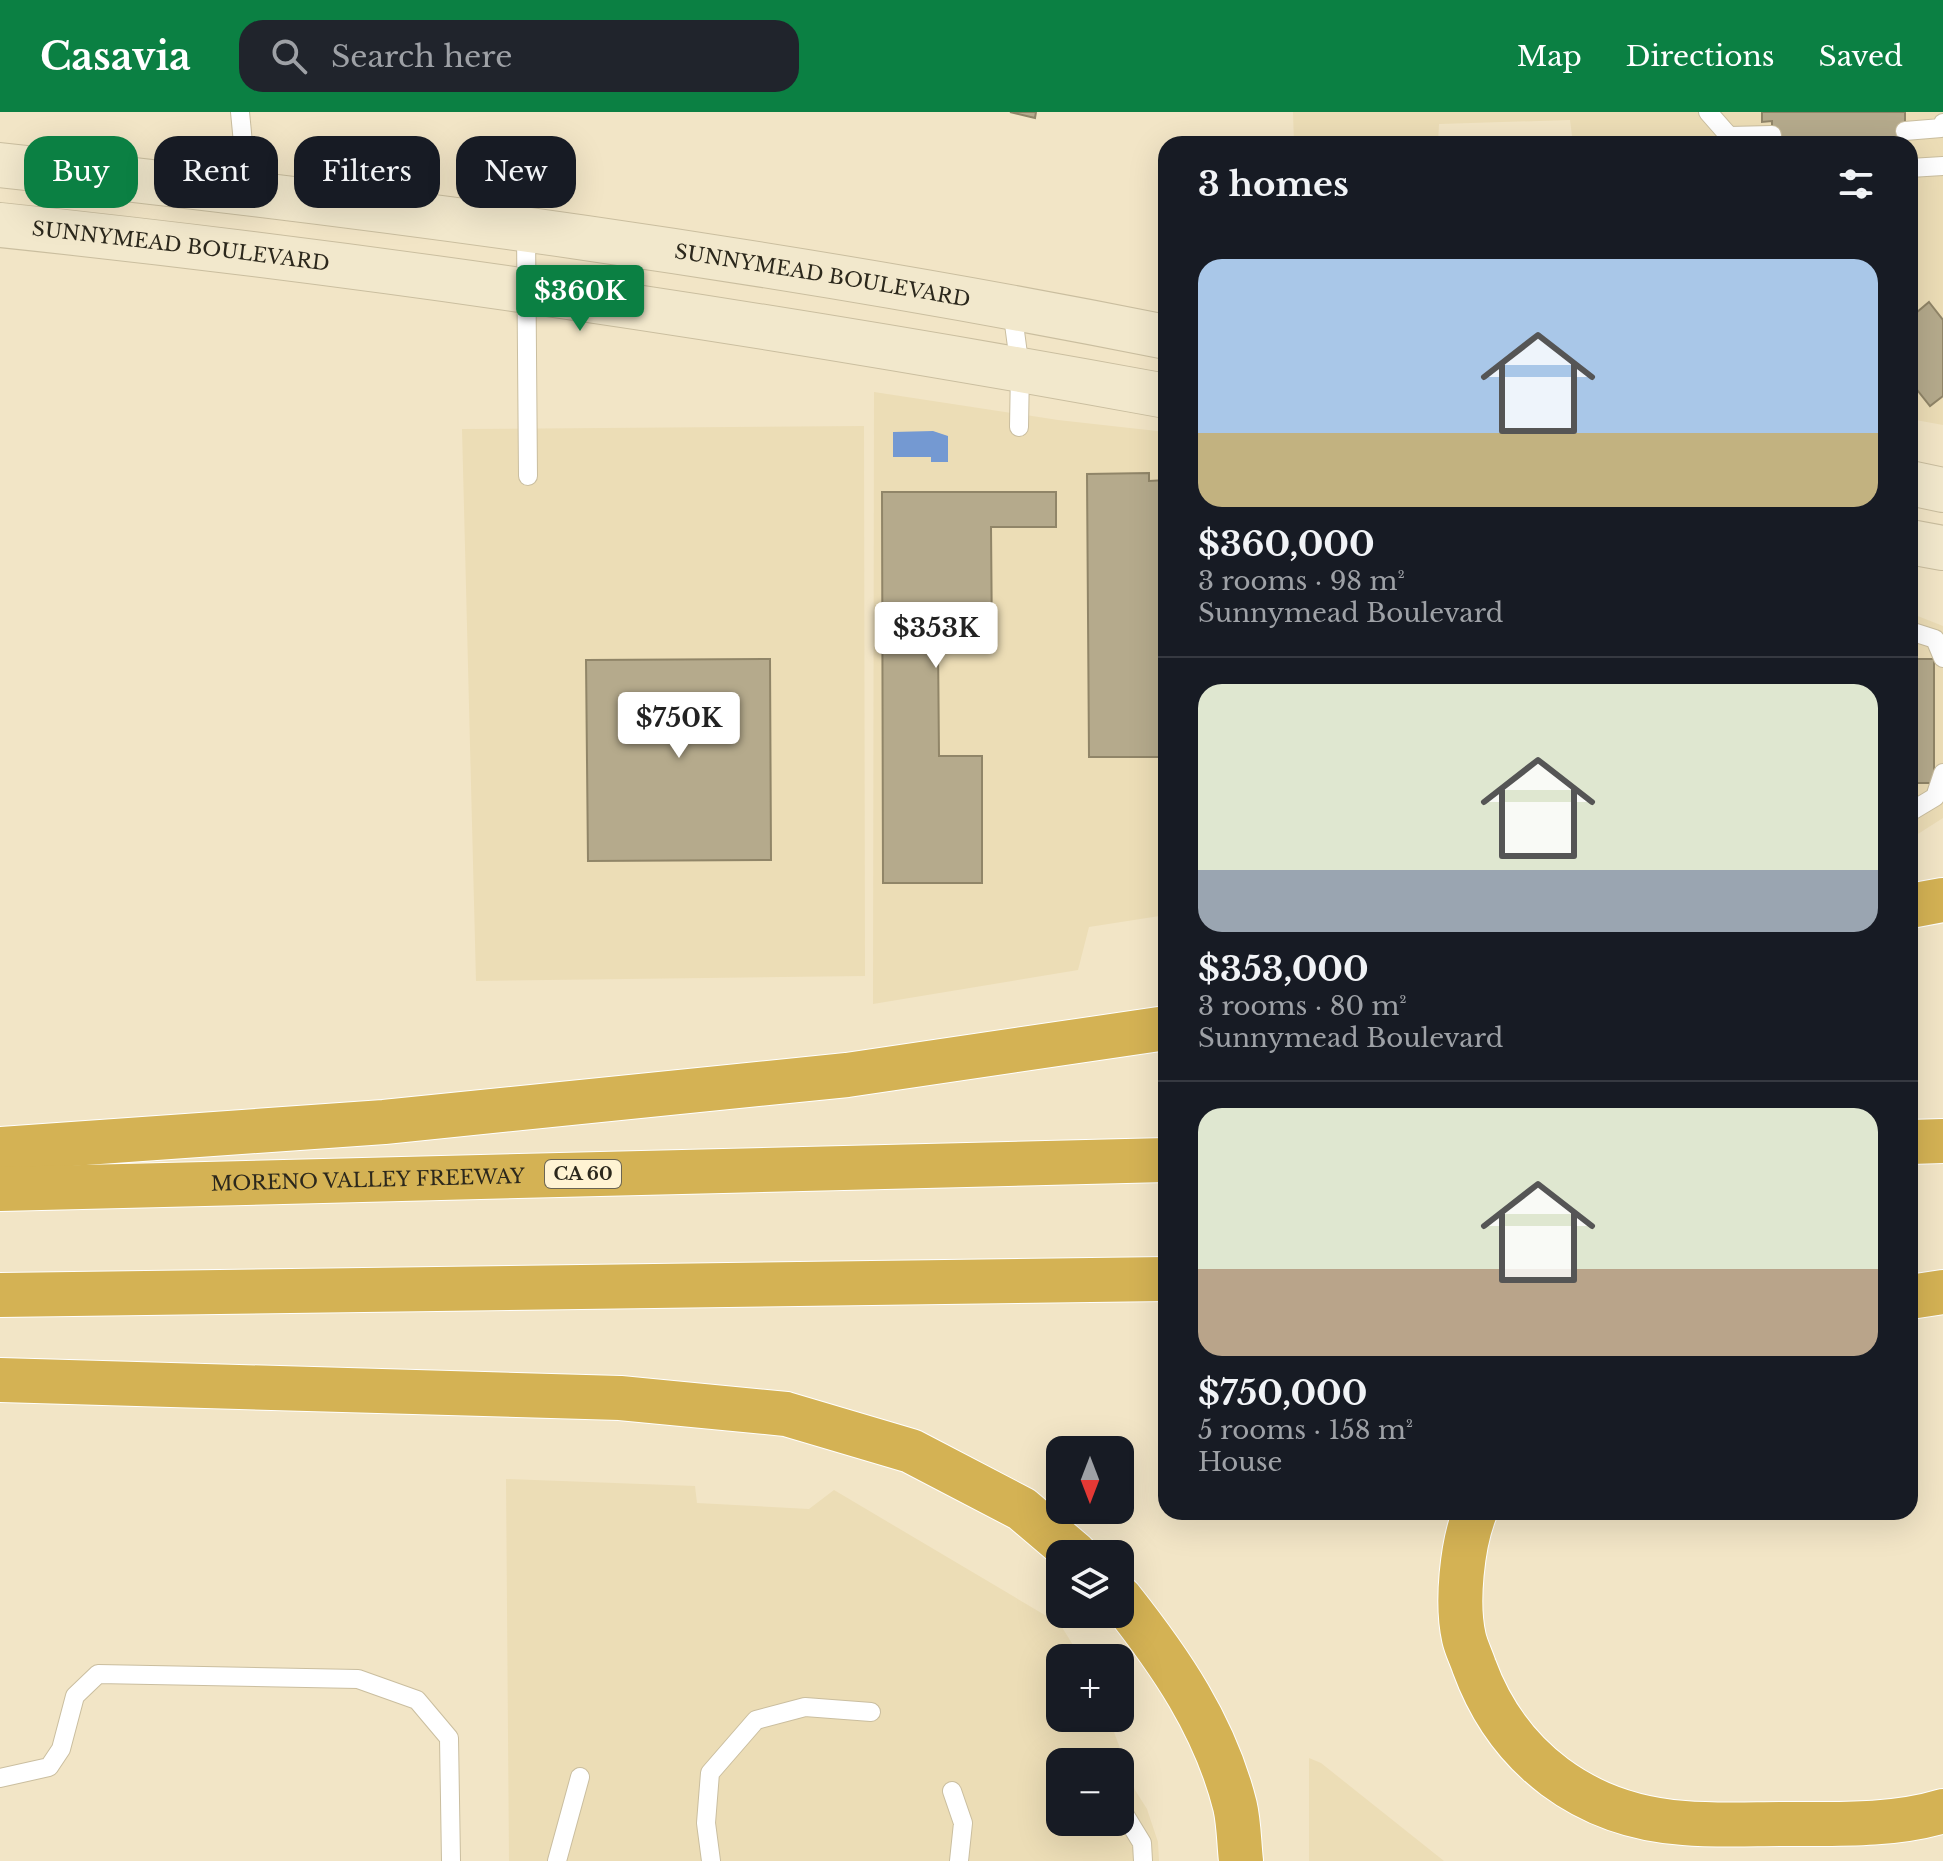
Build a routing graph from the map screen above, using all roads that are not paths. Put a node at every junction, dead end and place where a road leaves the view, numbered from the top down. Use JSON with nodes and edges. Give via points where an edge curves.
{"nodes":[{"id":1,"x":240,"y":112,"type":"edge"},
{"id":2,"x":1708,"y":112,"type":"edge"},
{"id":3,"x":1943,"y":123,"type":"edge"},
{"id":4,"x":1905,"y":131,"type":"dead end"},
{"id":5,"x":1772,"y":135,"type":"dead end"},
{"id":6,"x":242,"y":136,"type":"edge"},
{"id":7,"x":0,"y":165,"type":"edge"},
{"id":8,"x":1943,"y":166,"type":"edge"},
{"id":9,"x":1918,"y":168,"type":"edge"},
{"id":10,"x":154,"y":183,"type":"edge"},
{"id":11,"x":278,"y":198,"type":"edge"},
{"id":12,"x":0,"y":225,"type":"edge"},
{"id":13,"x":526,"y":231,"type":"junction"},
{"id":14,"x":528,"y":291,"type":"junction"},
{"id":15,"x":1011,"y":306,"type":"junction"},
{"id":16,"x":1158,"y":335,"type":"edge"},
{"id":17,"x":1020,"y":369,"type":"junction"},
{"id":18,"x":1158,"y":395,"type":"edge"},
{"id":19,"x":1019,"y":427,"type":"dead end"},
{"id":20,"x":528,"y":476,"type":"dead end"},
{"id":21,"x":1918,"y":485,"type":"edge"},
{"id":22,"x":1943,"y":490,"type":"edge"},
{"id":23,"x":1918,"y":543,"type":"edge"},
{"id":24,"x":1943,"y":548,"type":"edge"},
{"id":25,"x":1918,"y":634,"type":"edge"},
{"id":26,"x":1943,"y":658,"type":"edge"},
{"id":27,"x":1943,"y":773,"type":"edge"},
{"id":28,"x":1918,"y":807,"type":"edge"},
{"id":29,"x":1943,"y":900,"type":"edge"},
{"id":30,"x":1918,"y":905,"type":"edge"},
{"id":31,"x":1158,"y":1029,"type":"edge"},
{"id":32,"x":1943,"y":1141,"type":"edge"},
{"id":33,"x":1918,"y":1142,"type":"edge"},
{"id":34,"x":0,"y":1149,"type":"edge"},
{"id":35,"x":1158,"y":1160,"type":"edge"},
{"id":36,"x":0,"y":1189,"type":"edge"},
{"id":37,"x":1918,"y":1269,"type":"edge"},
{"id":38,"x":1943,"y":1269,"type":"edge"},
{"id":39,"x":1158,"y":1279,"type":"edge"},
{"id":40,"x":1943,"y":1292,"type":"edge"},
{"id":41,"x":0,"y":1295,"type":"edge"},
{"id":42,"x":1918,"y":1296,"type":"edge"},
{"id":43,"x":0,"y":1380,"type":"edge"},
{"id":44,"x":1472,"y":1520,"type":"edge"},
{"id":45,"x":1059,"y":1540,"type":"edge"},
{"id":46,"x":1134,"y":1616,"type":"edge"},
{"id":47,"x":871,"y":1712,"type":"dead end"},
{"id":48,"x":580,"y":1777,"type":"dead end"},
{"id":49,"x":0,"y":1778,"type":"edge"},
{"id":50,"x":952,"y":1791,"type":"dead end"},
{"id":51,"x":1943,"y":1811,"type":"edge"},
{"id":52,"x":1134,"y":1830,"type":"edge"},
{"id":53,"x":451,"y":1861,"type":"edge"},
{"id":54,"x":557,"y":1861,"type":"edge"},
{"id":55,"x":711,"y":1861,"type":"edge"},
{"id":56,"x":959,"y":1861,"type":"edge"},
{"id":57,"x":1143,"y":1861,"type":"edge"},
{"id":58,"x":1241,"y":1861,"type":"edge"}],
"edges":[{"from":1,"to":6,"type":"lane"},
{"from":2,"to":5,"type":"lane","via":[[1729,136]]},
{"from":3,"to":4,"type":"lane","via":[[1941,128]]},
{"from":7,"to":10,"type":"main road","name":"SUNNYMEAD BOULEVARD"},
{"from":8,"to":9,"type":"lane"},
{"from":11,"to":13,"type":"main road","name":"SUNNYMEAD BOULEVARD"},
{"from":12,"to":14,"type":"main road","name":"SUNNYMEAD BOULEVARD"},
{"from":13,"to":14,"type":"lane"},
{"from":13,"to":15,"type":"main road","name":"SUNNYMEAD BOULEVARD"},
{"from":14,"to":17,"type":"main road","name":"SUNNYMEAD BOULEVARD"},
{"from":14,"to":20,"type":"lane"},
{"from":15,"to":16,"type":"main road","name":"SUNNYMEAD BOULEVARD"},
{"from":15,"to":17,"type":"lane"},
{"from":17,"to":18,"type":"main road","name":"SUNNYMEAD BOULEVARD"},
{"from":17,"to":19,"type":"lane"},
{"from":21,"to":22,"type":"main road"},
{"from":23,"to":24,"type":"main road"},
{"from":25,"to":26,"type":"lane","via":[[1935,639]]},
{"from":27,"to":28,"type":"lane","via":[[1935,797]]},
{"from":29,"to":30,"type":"highway"},
{"from":31,"to":34,"type":"highway","via":[[847,1075],[384,1122]]},
{"from":32,"to":33,"type":"highway"},
{"from":35,"to":36,"type":"highway","name":"MORENO VALLEY FREEWAY","number":"CA 60"},
{"from":37,"to":38,"type":"highway"},
{"from":39,"to":41,"type":"highway"},
{"from":40,"to":42,"type":"highway"},
{"from":43,"to":45,"type":"highway","via":[[620,1398],[786,1414],[911,1451],[1022,1509]]},
{"from":44,"to":51,"type":"highway","via":[[1460,1587],[1463,1636],[1485,1697],[1544,1771],[1588,1800],[1631,1815],[1683,1823],[1824,1824]]},
{"from":46,"to":58,"type":"highway","via":[[1164,1653],[1206,1723],[1236,1807]]},
{"from":47,"to":55,"type":"lane","via":[[805,1707],[756,1720],[710,1773],[706,1823]]},
{"from":48,"to":54,"type":"lane"},
{"from":49,"to":53,"type":"lane","via":[[49,1767],[61,1749],[75,1696],[98,1674],[358,1679],[417,1700],[449,1738]]},
{"from":50,"to":56,"type":"lane","via":[[963,1823]]},
{"from":52,"to":57,"type":"lane","via":[[1142,1843]]}]}
